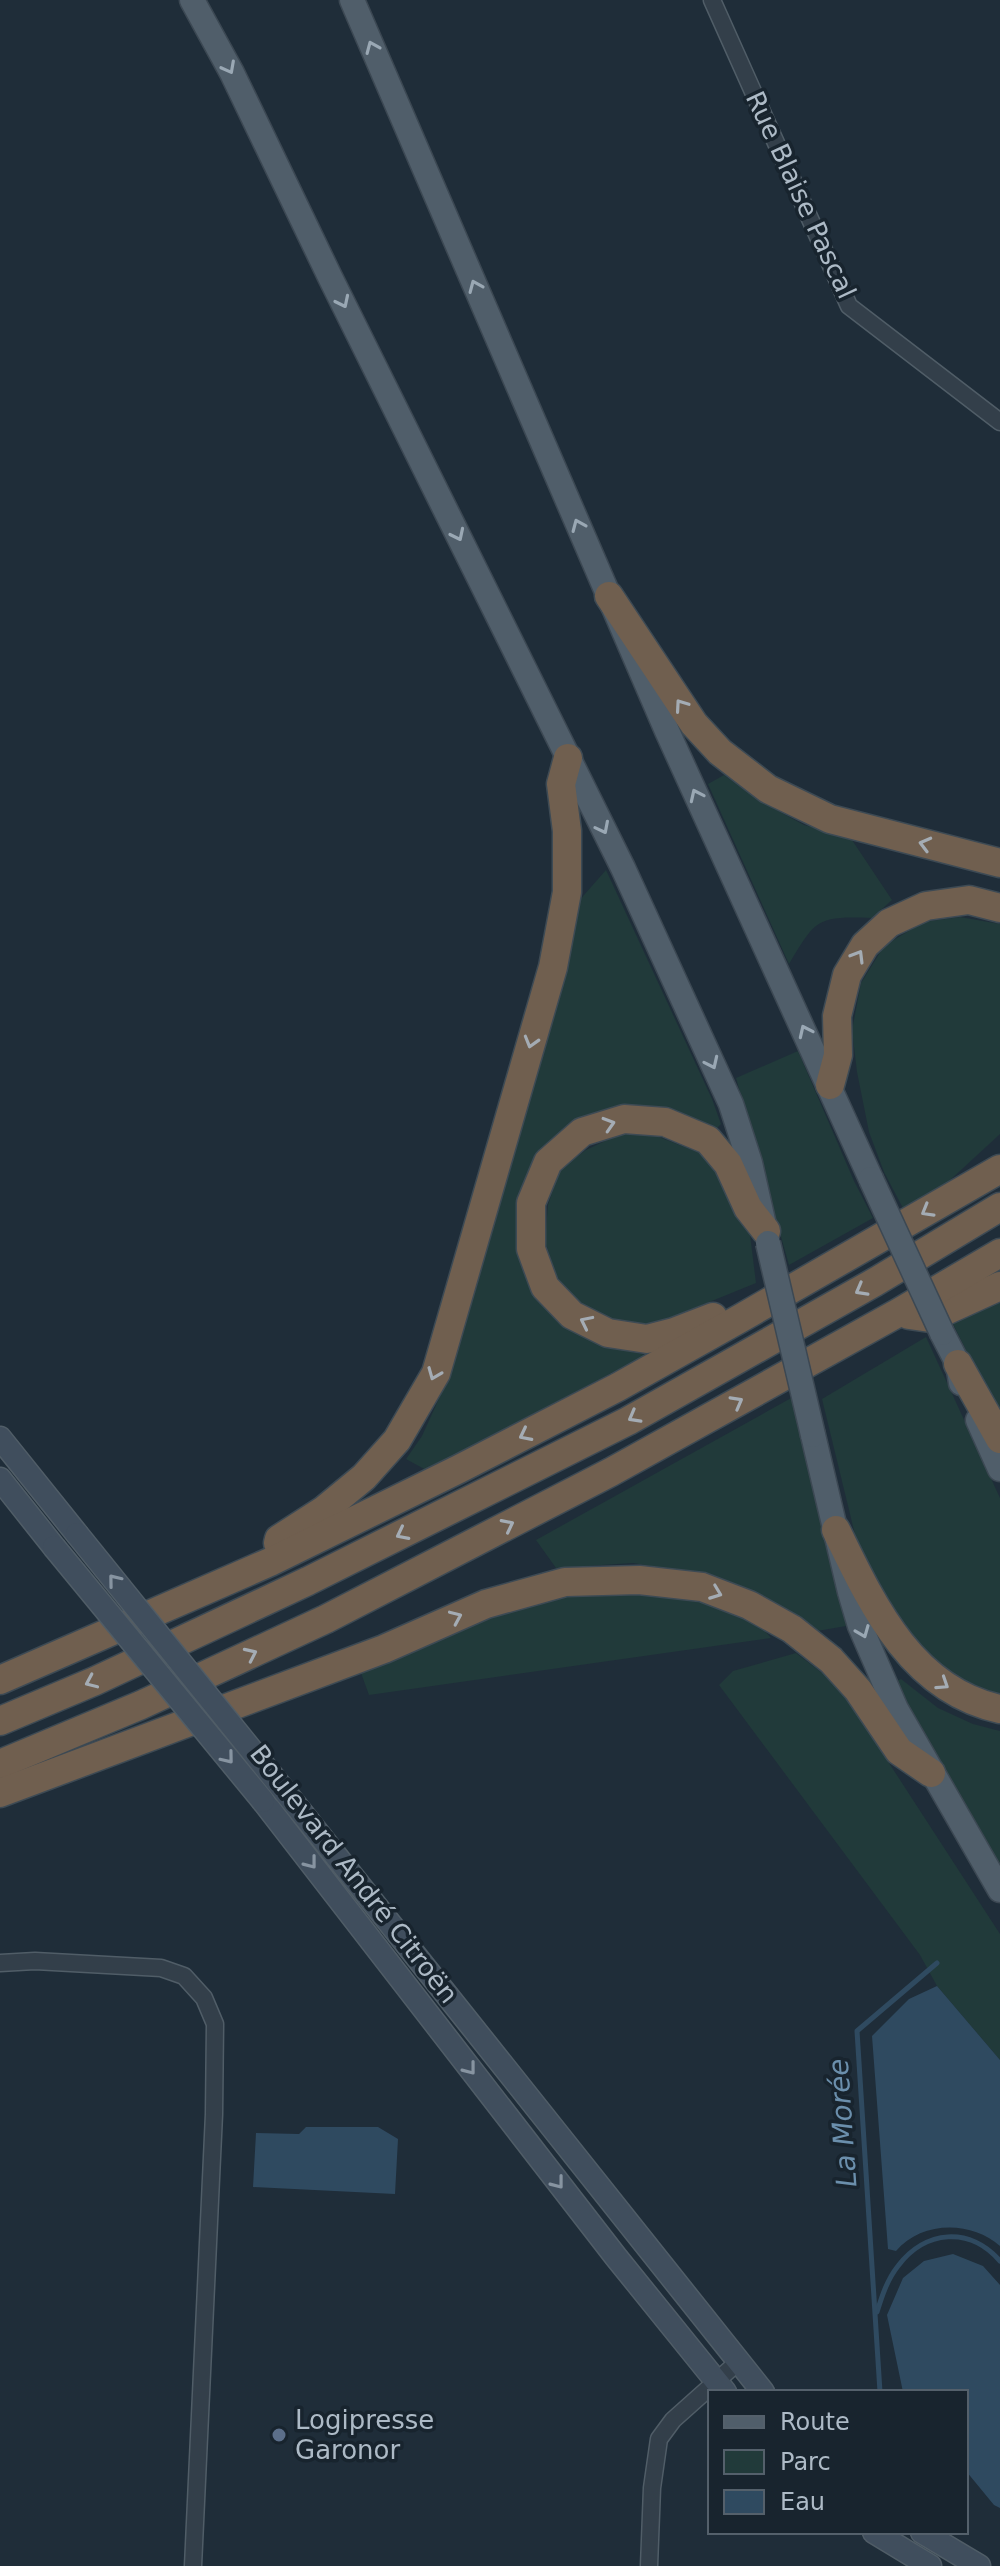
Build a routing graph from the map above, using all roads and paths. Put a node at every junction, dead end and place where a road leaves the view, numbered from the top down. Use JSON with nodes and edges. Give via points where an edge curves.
{"nodes":[{"id":1,"x":192,"y":0,"type":"edge"},
{"id":2,"x":352,"y":0,"type":"edge"},
{"id":3,"x":712,"y":0,"type":"edge"},
{"id":4,"x":1000,"y":422,"type":"edge"},
{"id":5,"x":609,"y":596,"type":"junction"},
{"id":6,"x":568,"y":758,"type":"junction"},
{"id":7,"x":1000,"y":863,"type":"edge"},
{"id":8,"x":1000,"y":908,"type":"edge"},
{"id":9,"x":830,"y":1085,"type":"junction"},
{"id":10,"x":998,"y":1166,"type":"edge"},
{"id":11,"x":1000,"y":1207,"type":"edge"},
{"id":12,"x":767,"y":1237,"type":"junction"},
{"id":13,"x":1000,"y":1253,"type":"edge"},
{"id":14,"x":1000,"y":1286,"type":"edge"},
{"id":15,"x":896,"y":1314,"type":"junction"},
{"id":16,"x":741,"y":1318,"type":"junction"},
{"id":17,"x":958,"y":1364,"type":"junction"},
{"id":18,"x":0,"y":1438,"type":"edge"},
{"id":19,"x":1000,"y":1439,"type":"edge"},
{"id":20,"x":1000,"y":1469,"type":"edge"},
{"id":21,"x":0,"y":1479,"type":"edge"},
{"id":22,"x":836,"y":1530,"type":"junction"},
{"id":23,"x":270,"y":1562,"type":"junction"},
{"id":24,"x":0,"y":1680,"type":"edge"},
{"id":25,"x":1000,"y":1709,"type":"edge"},
{"id":26,"x":0,"y":1721,"type":"edge"},
{"id":27,"x":0,"y":1764,"type":"edge"},
{"id":28,"x":931,"y":1773,"type":"junction"},
{"id":29,"x":0,"y":1793,"type":"edge"},
{"id":30,"x":1000,"y":1890,"type":"edge"},
{"id":31,"x":0,"y":1963,"type":"edge"},
{"id":32,"x":738,"y":2362,"type":"junction"},
{"id":33,"x":720,"y":2387,"type":"edge"},
{"id":34,"x":761,"y":2390,"type":"edge"},
{"id":35,"x":708,"y":2395,"type":"edge"},
{"id":36,"x":877,"y":2534,"type":"edge"},
{"id":37,"x":925,"y":2534,"type":"edge"},
{"id":38,"x":193,"y":2566,"type":"edge"},
{"id":39,"x":649,"y":2566,"type":"edge"},
{"id":40,"x":930,"y":2566,"type":"edge"},
{"id":41,"x":979,"y":2566,"type":"edge"}],
"edges":[{"from":1,"to":6,"type":"main road","one_way":true},
{"from":5,"to":2,"type":"main road","one_way":true},
{"from":3,"to":4,"type":"street","name":"Rue Blaise Pascal","via":[[849,306]]},
{"from":7,"to":5,"type":"highway","one_way":true,"via":[[830,819],[768,789],[694,724]]},
{"from":9,"to":5,"type":"main road","one_way":true},
{"from":6,"to":12,"type":"main road","one_way":true,"via":[[731,1104]]},
{"from":6,"to":23,"type":"highway","one_way":true,"via":[[561,784],[567,892],[553,967],[436,1373],[397,1440],[340,1498],[279,1539]]},
{"from":9,"to":8,"type":"highway","one_way":true,"via":[[847,975],[865,945],[889,923],[926,906],[969,900]]},
{"from":9,"to":17,"type":"main road","bridge":true},
{"from":10,"to":16,"type":"highway","one_way":true},
{"from":11,"to":26,"type":"highway","one_way":true,"via":[[628,1421],[308,1581]]},
{"from":16,"to":12,"type":"highway","one_way":true,"via":[[714,1317],[647,1339],[608,1333],[572,1315],[545,1287],[531,1249],[531,1203],[548,1162],[582,1132],[624,1119],[665,1122],[708,1140],[728,1164]]},
{"from":12,"to":22,"type":"main road","bridge":true},
{"from":13,"to":15,"type":"highway"},
{"from":14,"to":15,"type":"highway","via":[[930,1318]]},
{"from":27,"to":15,"type":"highway","one_way":true,"via":[[326,1619],[611,1472]]},
{"from":16,"to":23,"type":"highway","one_way":true,"via":[[512,1442]]},
{"from":17,"to":19,"type":"highway"},
{"from":17,"to":20,"type":"main road","via":[[962,1387]]},
{"from":32,"to":18,"type":"main road","name":"Boulevard André Citroën","one_way":true,"bridge":true},
{"from":21,"to":33,"type":"main road","name":"Boulevard André Citroën","one_way":true,"bridge":true,"via":[[263,1801]]},
{"from":22,"to":25,"type":"highway","one_way":true,"via":[[876,1609],[901,1645],[935,1681],[979,1705]]},
{"from":22,"to":28,"type":"main road","one_way":true,"via":[[860,1626]]},
{"from":23,"to":24,"type":"highway"},
{"from":29,"to":28,"type":"highway","one_way":true,"via":[[384,1649],[486,1604],[565,1582],[639,1580],[702,1587],[792,1629],[858,1690],[899,1751]]},
{"from":28,"to":30,"type":"main road"},
{"from":31,"to":38,"type":"street","via":[[161,1968],[184,1976],[204,1998],[215,2024]]},
{"from":32,"to":33,"type":"street"},
{"from":32,"to":34,"type":"main road","name":"Boulevard André Citroën"},
{"from":35,"to":39,"type":"street","via":[[673,2420],[659,2439]]},
{"from":36,"to":40,"type":"main road"},
{"from":37,"to":41,"type":"main road"}]}
